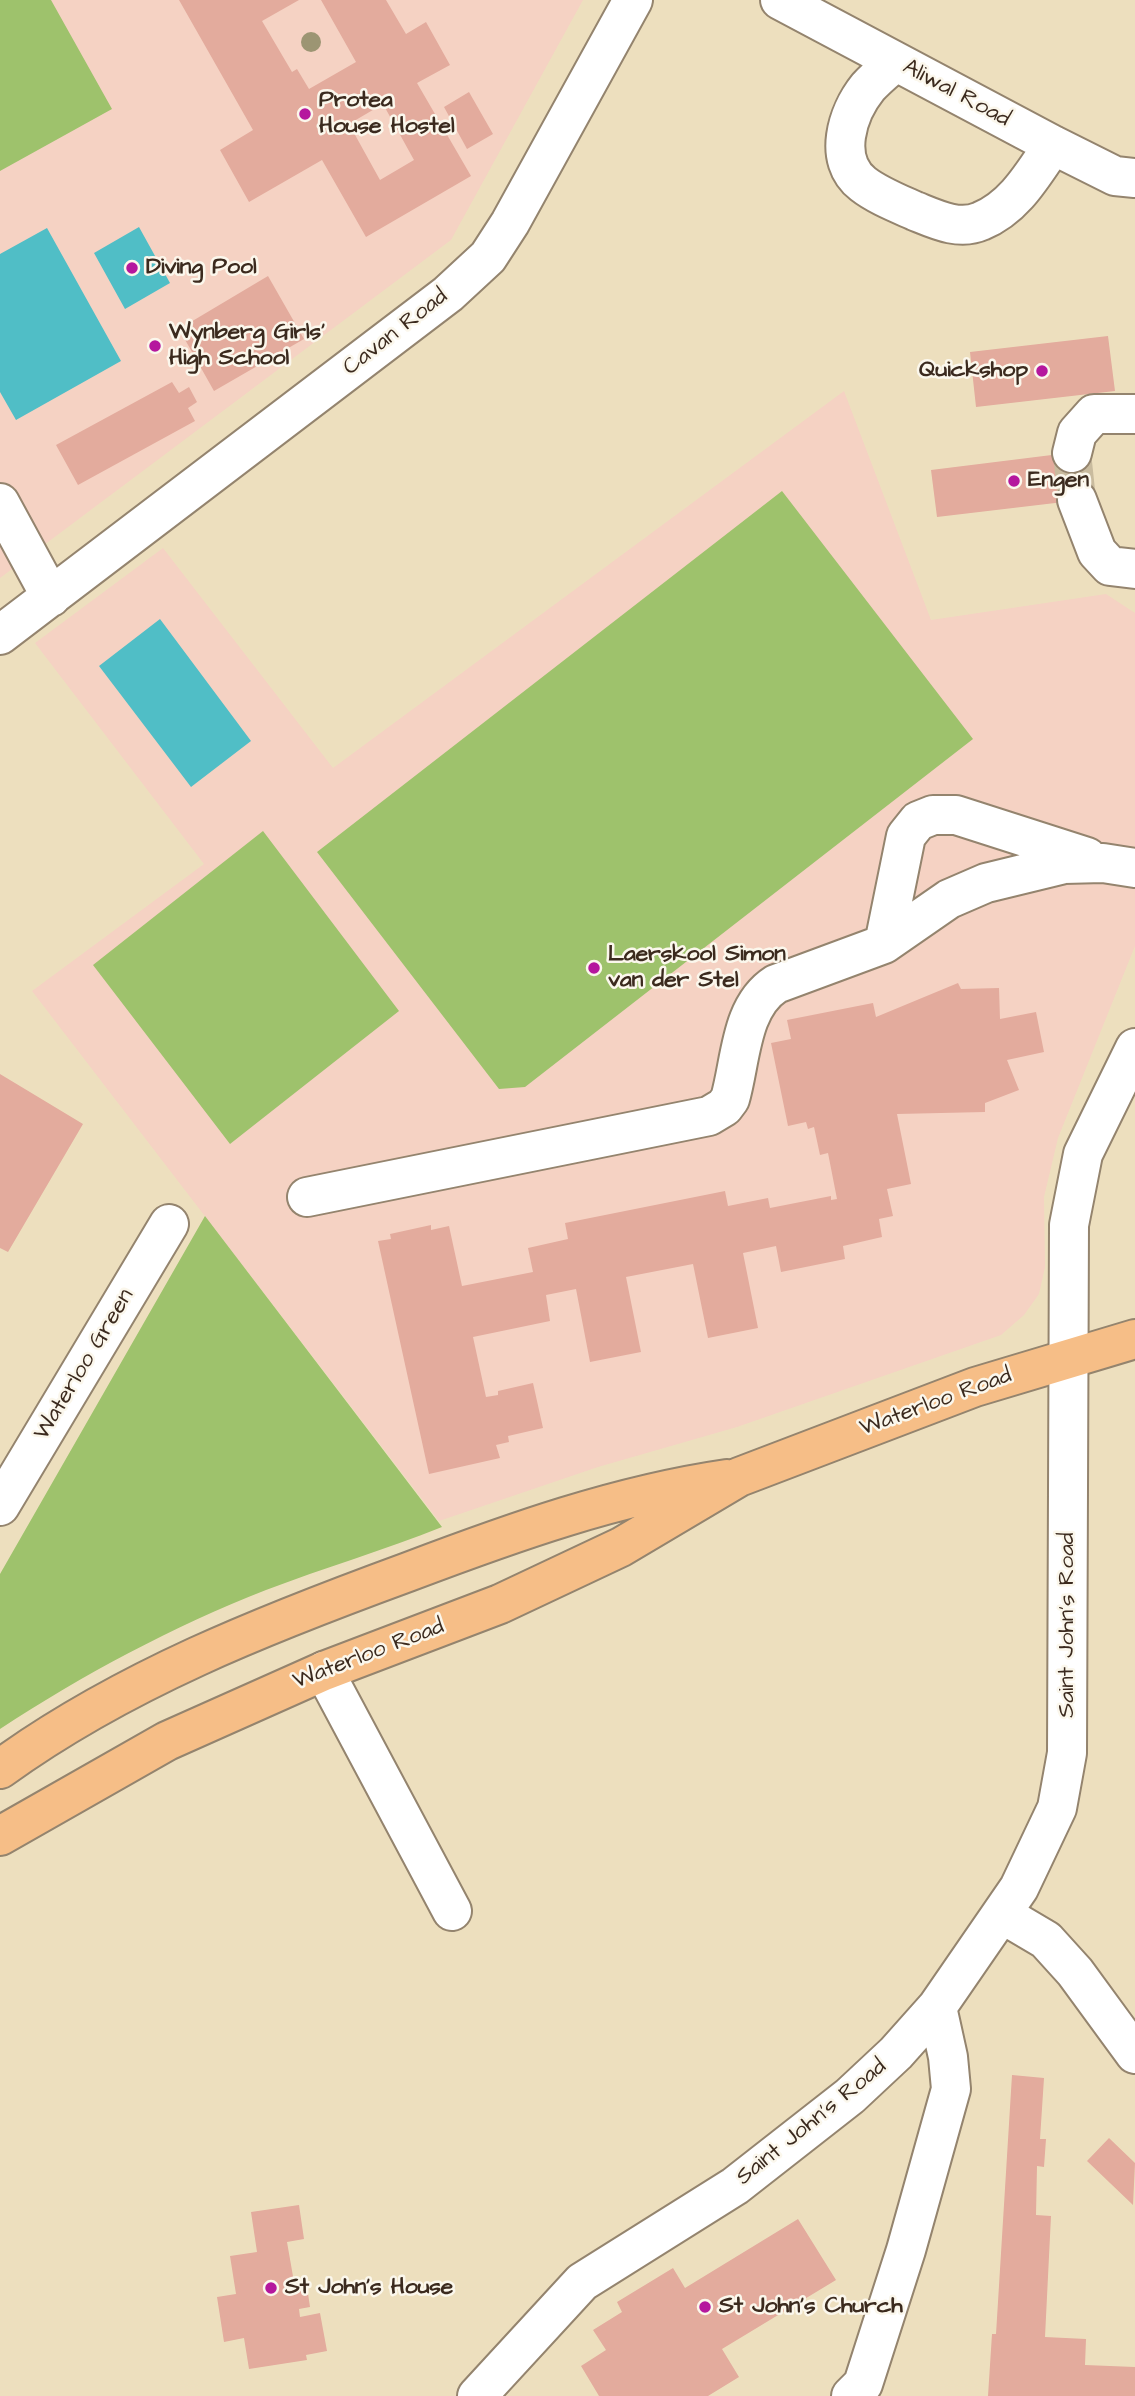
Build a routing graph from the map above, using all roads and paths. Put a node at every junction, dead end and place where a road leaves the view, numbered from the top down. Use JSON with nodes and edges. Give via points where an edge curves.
{"nodes":[{"id":1,"x":633,"y":0,"type":"edge"},
{"id":2,"x":780,"y":0,"type":"edge"},
{"id":3,"x":895,"y":62,"type":"junction"},
{"id":4,"x":1054,"y":145,"type":"junction"},
{"id":5,"x":1135,"y":178,"type":"edge"},
{"id":6,"x":1135,"y":414,"type":"edge"},
{"id":7,"x":1072,"y":453,"type":"tunnel mouth"},
{"id":8,"x":1077,"y":500,"type":"tunnel mouth"},
{"id":9,"x":0,"y":503,"type":"edge"},
{"id":10,"x":1135,"y":569,"type":"edge"},
{"id":11,"x":51,"y":597,"type":"junction"},
{"id":12,"x":0,"y":635,"type":"edge"},
{"id":13,"x":1119,"y":865,"type":"edge"},
{"id":14,"x":884,"y":944,"type":"junction"},
{"id":15,"x":1135,"y":1048,"type":"edge"},
{"id":16,"x":307,"y":1197,"type":"dead end"},
{"id":17,"x":169,"y":1224,"type":"dead end"},
{"id":18,"x":1135,"y":1339,"type":"edge"},
{"id":19,"x":1069,"y":1357,"type":"junction"},
{"id":20,"x":739,"y":1477,"type":"junction"},
{"id":21,"x":0,"y":1506,"type":"edge"},
{"id":22,"x":324,"y":1671,"type":"junction"},
{"id":23,"x":0,"y":1769,"type":"edge"},
{"id":24,"x":0,"y":1836,"type":"edge"},
{"id":25,"x":452,"y":1911,"type":"dead end"},
{"id":26,"x":1002,"y":1914,"type":"junction"},
{"id":27,"x":937,"y":2007,"type":"junction"},
{"id":28,"x":1135,"y":2054,"type":"edge"},
{"id":29,"x":477,"y":2396,"type":"edge"},
{"id":30,"x":851,"y":2396,"type":"edge"}],
"edges":[{"from":1,"to":11,"type":"street","name":"Cavan Road","via":[[488,257],[439,301]]},
{"from":2,"to":3,"type":"street","name":"Aliwal Road"},
{"from":3,"to":4,"type":"street","name":"Aliwal Road"},
{"from":3,"to":4,"type":"street","via":[[858,103],[848,126],[845,154],[862,183],[892,201],[939,221],[979,222],[1017,198]]},
{"from":4,"to":5,"type":"street","name":"Aliwal Road","via":[[1115,176]]},
{"from":6,"to":7,"type":"street","via":[[1094,414],[1077,433]]},
{"from":8,"to":10,"type":"street","via":[[1097,552],[1110,566]]},
{"from":9,"to":11,"type":"street"},
{"from":11,"to":12,"type":"street","name":"Cavan Road"},
{"from":13,"to":14,"type":"street","via":[[1064,864],[986,883],[949,899]]},
{"from":13,"to":14,"type":"street","via":[[956,815],[933,815],[918,821],[906,836]]},
{"from":14,"to":16,"type":"street","via":[[763,992],[752,1008],[730,1099],[717,1112]]},
{"from":15,"to":19,"type":"street","name":"Saint John's Road","via":[[1083,1154],[1074,1189],[1069,1225]]},
{"from":17,"to":21,"type":"street","name":"Waterloo Green"},
{"from":18,"to":19,"type":"main road","name":"Waterloo Road"},
{"from":19,"to":20,"type":"main road","name":"Waterloo Road","via":[[975,1387]]},
{"from":19,"to":26,"type":"street","name":"Saint John's Road","via":[[1067,1754],[1049,1826]]},
{"from":20,"to":22,"type":"main road","name":"Waterloo Road","via":[[621,1547],[500,1604]]},
{"from":20,"to":23,"type":"main road","name":"Waterloo Road","via":[[615,1501],[329,1601],[161,1673],[81,1714]]},
{"from":22,"to":24,"type":"main road","name":"Waterloo Road","via":[[167,1741]]},
{"from":22,"to":25,"type":"street"},
{"from":26,"to":27,"type":"street","name":"Saint John's Road"},
{"from":26,"to":28,"type":"street","via":[[1046,1940]]},
{"from":27,"to":29,"type":"street","name":"Saint John's Road","via":[[850,2096],[735,2186],[582,2282]]},
{"from":27,"to":30,"type":"street","via":[[951,2089],[863,2384]]}]}
